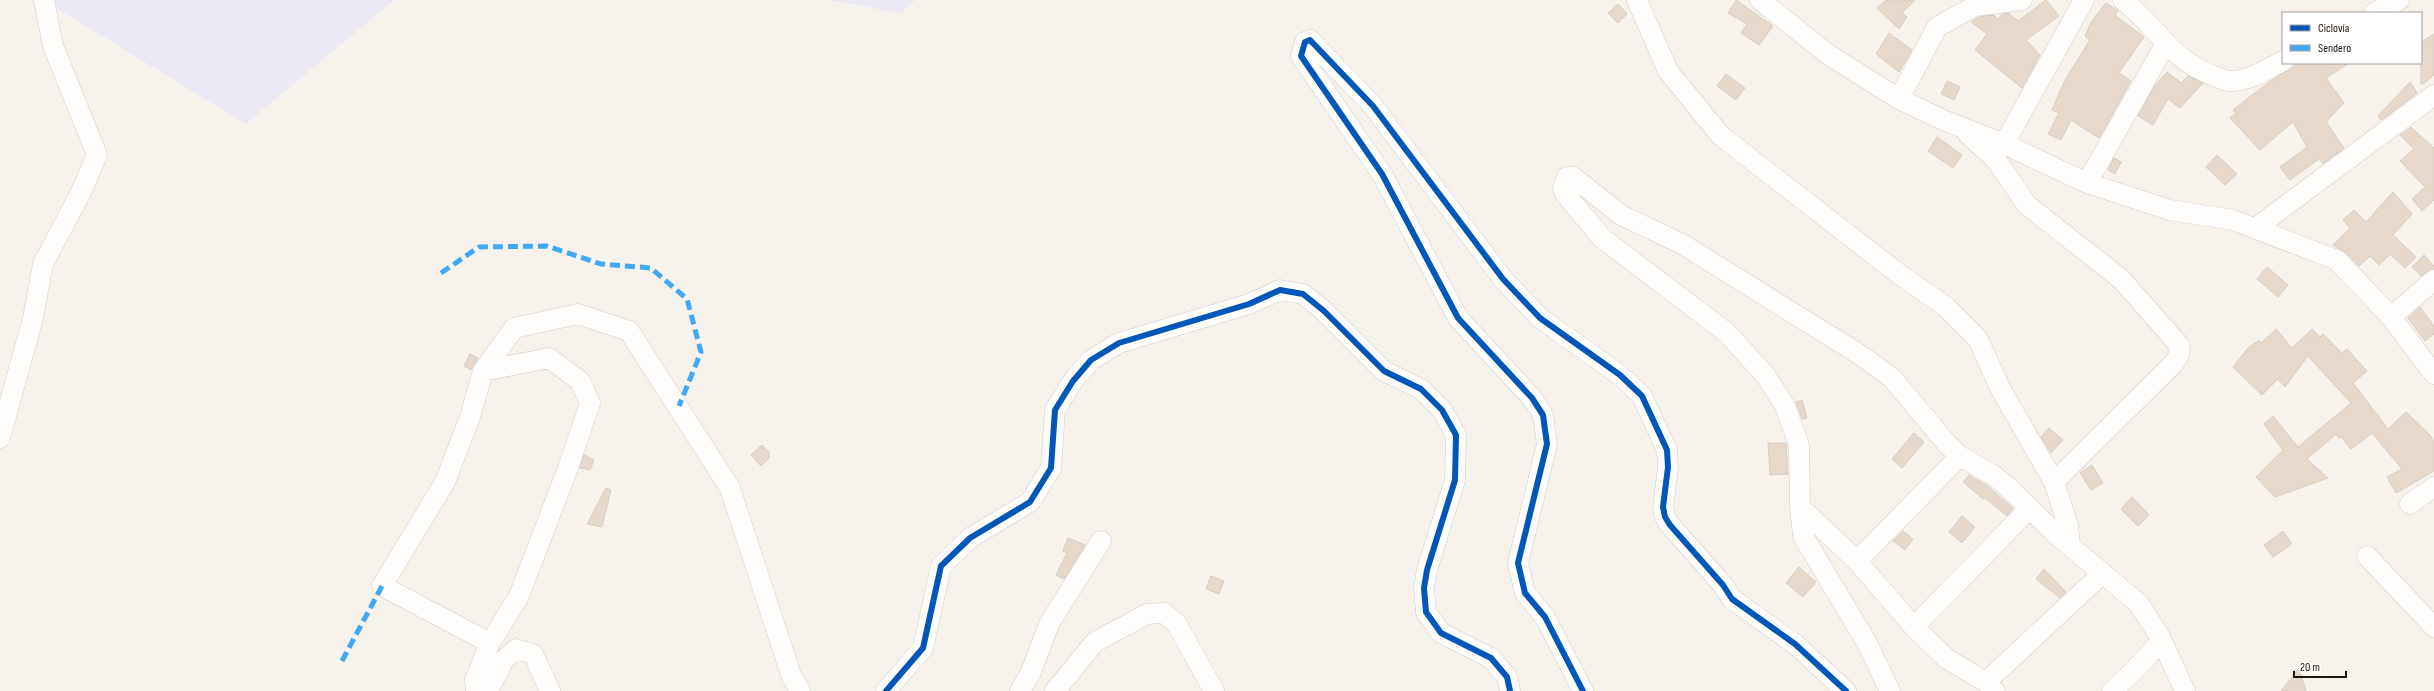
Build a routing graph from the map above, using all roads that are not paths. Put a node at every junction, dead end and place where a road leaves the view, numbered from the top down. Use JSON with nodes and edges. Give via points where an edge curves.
{"nodes":[{"id":1,"x":44,"y":0,"type":"edge"},
{"id":2,"x":1638,"y":0,"type":"edge"},
{"id":3,"x":1760,"y":0,"type":"edge"},
{"id":4,"x":2022,"y":0,"type":"edge"},
{"id":5,"x":2084,"y":0,"type":"edge"},
{"id":6,"x":2123,"y":0,"type":"edge"},
{"id":7,"x":2400,"y":0,"type":"edge"},
{"id":8,"x":2376,"y":12,"type":"edge"},
{"id":9,"x":2165,"y":45,"type":"junction"},
{"id":10,"x":2282,"y":62,"type":"edge"},
{"id":11,"x":2434,"y":95,"type":"edge"},
{"id":12,"x":1900,"y":99,"type":"junction"},
{"id":13,"x":1960,"y":127,"type":"junction"},
{"id":14,"x":2004,"y":144,"type":"junction"},
{"id":15,"x":2087,"y":183,"type":"junction"},
{"id":16,"x":2257,"y":228,"type":"junction"},
{"id":17,"x":2434,"y":280,"type":"edge"},
{"id":18,"x":2391,"y":317,"type":"junction"},
{"id":19,"x":482,"y":371,"type":"junction"},
{"id":20,"x":2434,"y":374,"type":"edge"},
{"id":21,"x":0,"y":438,"type":"edge"},
{"id":22,"x":1960,"y":456,"type":"junction"},
{"id":23,"x":2054,"y":482,"type":"junction"},
{"id":24,"x":2434,"y":487,"type":"edge"},
{"id":25,"x":2410,"y":504,"type":"dead end"},
{"id":26,"x":1800,"y":507,"type":"junction"},
{"id":27,"x":2030,"y":508,"type":"junction"},
{"id":28,"x":1101,"y":542,"type":"dead end"},
{"id":29,"x":2070,"y":545,"type":"junction"},
{"id":30,"x":2367,"y":556,"type":"dead end"},
{"id":31,"x":1857,"y":561,"type":"junction"},
{"id":32,"x":2103,"y":573,"type":"junction"},
{"id":33,"x":1914,"y":627,"type":"junction"},
{"id":34,"x":2434,"y":627,"type":"edge"},
{"id":35,"x":2161,"y":641,"type":"junction"},
{"id":36,"x":490,"y":643,"type":"junction"},
{"id":37,"x":1990,"y":687,"type":"edge"},
{"id":38,"x":1055,"y":689,"type":"edge"},
{"id":39,"x":476,"y":691,"type":"edge"},
{"id":40,"x":488,"y":691,"type":"edge"},
{"id":41,"x":550,"y":691,"type":"edge"},
{"id":42,"x":800,"y":691,"type":"edge"},
{"id":43,"x":886,"y":691,"type":"edge"},
{"id":44,"x":1020,"y":691,"type":"edge"},
{"id":45,"x":1214,"y":691,"type":"edge"},
{"id":46,"x":1510,"y":691,"type":"edge"},
{"id":47,"x":1583,"y":691,"type":"edge"},
{"id":48,"x":1846,"y":691,"type":"edge"},
{"id":49,"x":1890,"y":691,"type":"edge"},
{"id":50,"x":2112,"y":691,"type":"edge"},
{"id":51,"x":2185,"y":691,"type":"edge"}],
"edges":[{"from":1,"to":21,"type":"street","via":[[53,46],[97,155],[81,192],[43,264],[33,318]]},
{"from":2,"to":23,"type":"street","via":[[1668,71],[1721,136],[1895,271],[1946,306],[1978,339],[2000,388]]},
{"from":3,"to":12,"type":"street","via":[[1829,55]]},
{"from":4,"to":12,"type":"street","via":[[1975,6],[1937,27]]},
{"from":5,"to":14,"type":"street"},
{"from":6,"to":9,"type":"street","via":[[2141,14]]},
{"from":7,"to":8,"type":"street"},
{"from":9,"to":10,"type":"street","via":[[2203,72],[2229,81],[2252,77]]},
{"from":9,"to":15,"type":"street"},
{"from":11,"to":16,"type":"street"},
{"from":12,"to":13,"type":"street"},
{"from":13,"to":14,"type":"street"},
{"from":13,"to":23,"type":"street","via":[[1996,161],[2027,205],[2121,279],[2180,346],[2179,355],[2174,363]]},
{"from":14,"to":15,"type":"street"},
{"from":15,"to":16,"type":"street","via":[[2170,210],[2233,220]]},
{"from":16,"to":18,"type":"street","via":[[2337,260]]},
{"from":17,"to":18,"type":"street"},
{"from":18,"to":20,"type":"street"},
{"from":19,"to":36,"type":"street","via":[[470,417],[445,482],[382,586]]},
{"from":19,"to":36,"type":"street","via":[[549,358],[580,381],[590,403],[519,596]]},
{"from":19,"to":42,"type":"street","via":[[514,328],[578,314],[629,331],[730,488],[789,667]]},
{"from":22,"to":26,"type":"street","via":[[1892,378],[1859,354],[1682,244],[1620,215],[1573,177],[1567,177],[1563,188],[1566,195],[1602,238],[1727,333],[1766,376],[1785,406],[1799,445]]},
{"from":22,"to":27,"type":"street","via":[[1993,475]]},
{"from":22,"to":31,"type":"street"},
{"from":23,"to":29,"type":"street","via":[[2068,525]]},
{"from":24,"to":25,"type":"street"},
{"from":26,"to":31,"type":"street"},
{"from":26,"to":49,"type":"street","via":[[1803,536],[1867,643]]},
{"from":27,"to":29,"type":"street"},
{"from":27,"to":33,"type":"street"},
{"from":28,"to":44,"type":"street","via":[[1048,624],[1031,672]]},
{"from":29,"to":32,"type":"street"},
{"from":30,"to":34,"type":"street"},
{"from":31,"to":33,"type":"street"},
{"from":32,"to":35,"type":"street","via":[[2140,604]]},
{"from":32,"to":37,"type":"street"},
{"from":33,"to":37,"type":"street","via":[[1947,659]]},
{"from":35,"to":50,"type":"street","via":[[2134,672]]},
{"from":35,"to":51,"type":"street"},
{"from":36,"to":39,"type":"street","via":[[475,680]]},
{"from":38,"to":45,"type":"street","via":[[1095,642],[1147,614],[1164,613],[1176,623]]},
{"from":40,"to":41,"type":"street","via":[[504,660],[516,649],[533,654]]},
{"from":43,"to":46,"type":"street","via":[[923,648],[941,566],[970,538],[1030,502],[1051,468],[1055,410],[1073,381],[1091,360],[1119,343],[1249,304],[1280,290],[1303,294],[1324,311],[1384,371],[1421,389],[1442,410],[1456,435],[1455,480],[1427,570],[1424,588],[1426,612],[1441,632],[1491,658],[1506,677]]},
{"from":47,"to":48,"type":"street","via":[[1545,617],[1525,593],[1518,563],[1547,444],[1543,416],[1532,398],[1470,333],[1449,304],[1382,174],[1301,56],[1305,42],[1310,40],[1322,50],[1373,106],[1503,279],[1540,318],[1620,375],[1642,396],[1667,450],[1668,467],[1663,507],[1664,517],[1670,526],[1723,585],[1732,599],[1795,644]]}]}
